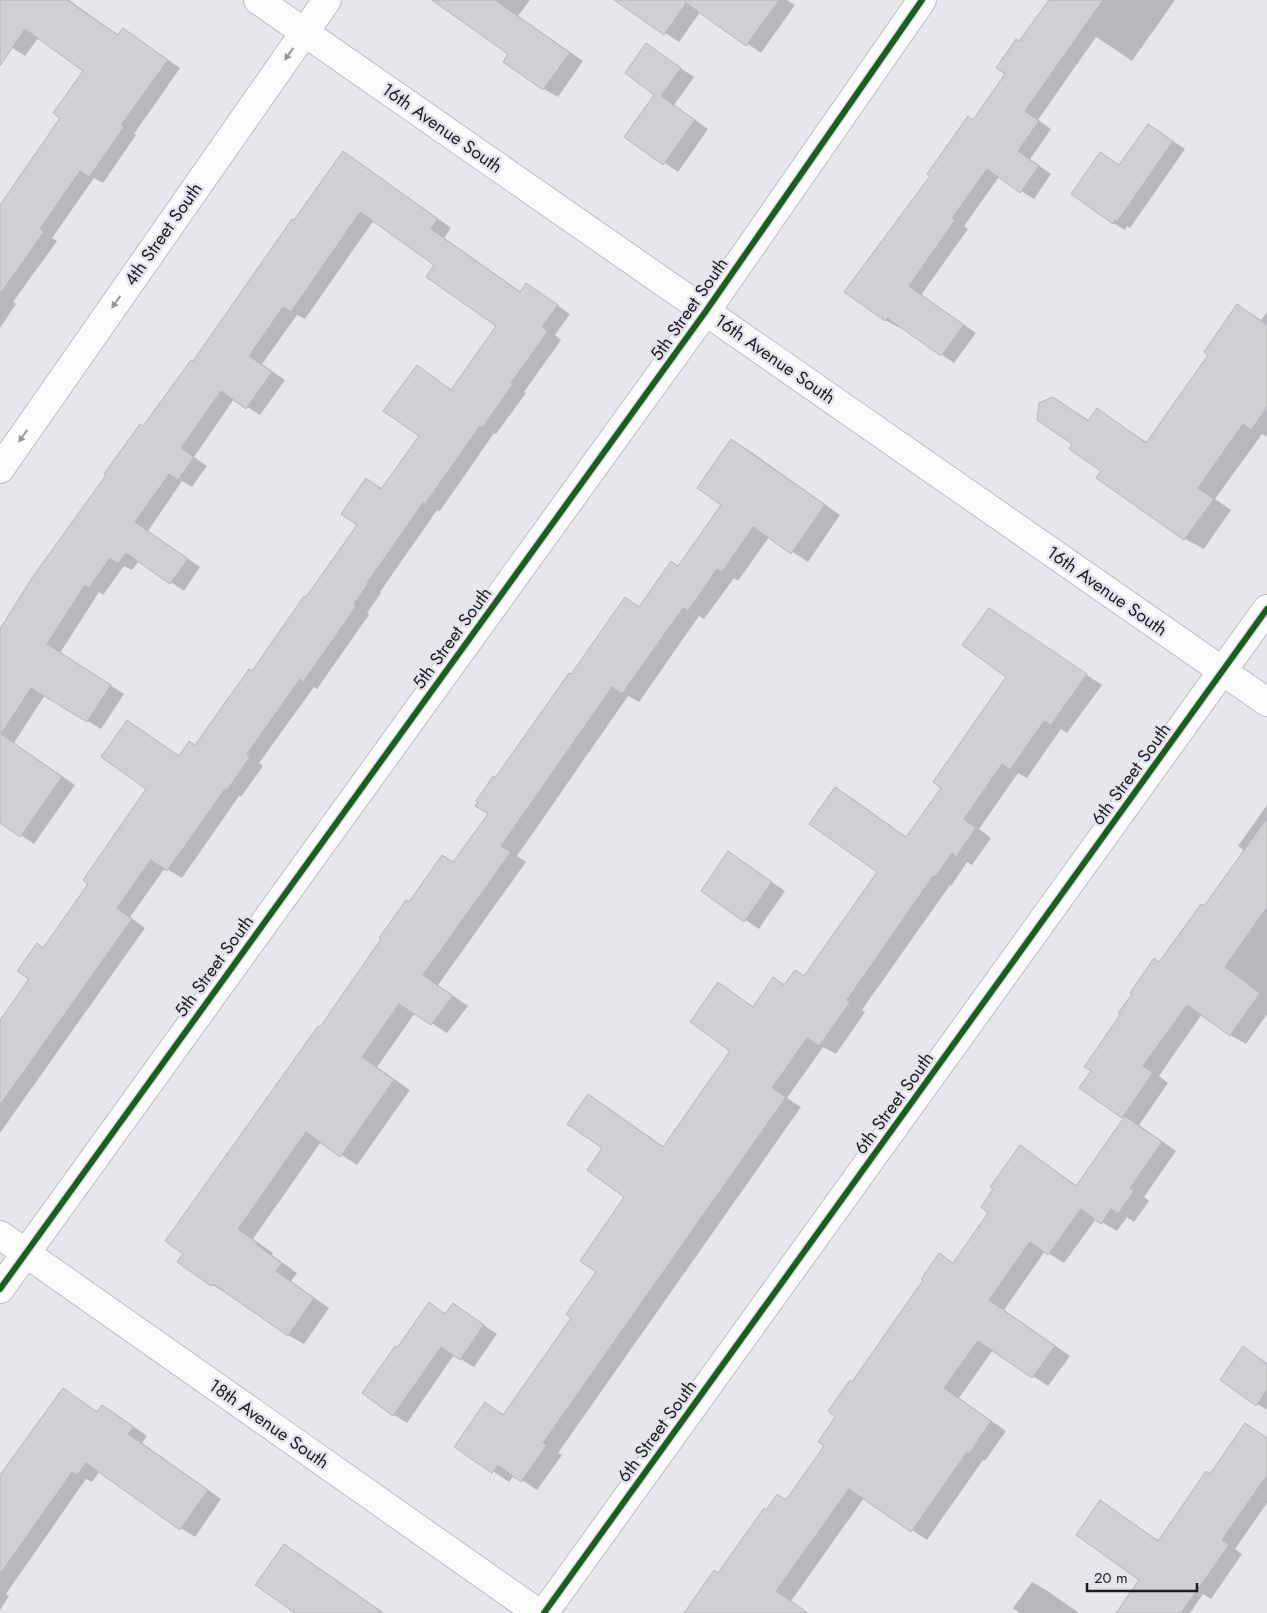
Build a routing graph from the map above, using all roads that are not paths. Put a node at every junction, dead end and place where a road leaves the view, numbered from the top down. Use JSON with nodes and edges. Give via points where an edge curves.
{"nodes":[{"id":1,"x":258,"y":0,"type":"edge"},
{"id":2,"x":327,"y":0,"type":"edge"},
{"id":3,"x":922,"y":0,"type":"edge"},
{"id":4,"x":304,"y":32,"type":"junction"},
{"id":5,"x":706,"y":312,"type":"junction"},
{"id":6,"x":0,"y":469,"type":"edge"},
{"id":7,"x":1267,"y":609,"type":"edge"},
{"id":8,"x":1223,"y":672,"type":"junction"},
{"id":9,"x":1267,"y":702,"type":"edge"},
{"id":10,"x":0,"y":1235,"type":"edge"},
{"id":11,"x":25,"y":1252,"type":"junction"},
{"id":12,"x":0,"y":1289,"type":"edge"},
{"id":13,"x":538,"y":1613,"type":"edge"},
{"id":14,"x":544,"y":1613,"type":"edge"}],
"edges":[{"from":1,"to":4,"type":"street","name":"16th Avenue South"},
{"from":2,"to":4,"type":"street","name":"4th Street South"},
{"from":3,"to":5,"type":"street","name":"5th Street South"},
{"from":4,"to":5,"type":"street","name":"16th Avenue South"},
{"from":4,"to":6,"type":"street","name":"4th Street South","one_way":true},
{"from":5,"to":8,"type":"street","name":"16th Avenue South"},
{"from":5,"to":11,"type":"street","name":"5th Street South"},
{"from":7,"to":8,"type":"street","name":"6th Street South"},
{"from":8,"to":9,"type":"street","name":"16th Avenue South"},
{"from":8,"to":14,"type":"street","name":"6th Street South"},
{"from":10,"to":11,"type":"street","name":"18th Avenue South"},
{"from":11,"to":12,"type":"street","name":"5th Street South"},
{"from":11,"to":13,"type":"street","name":"18th Avenue South"}]}
